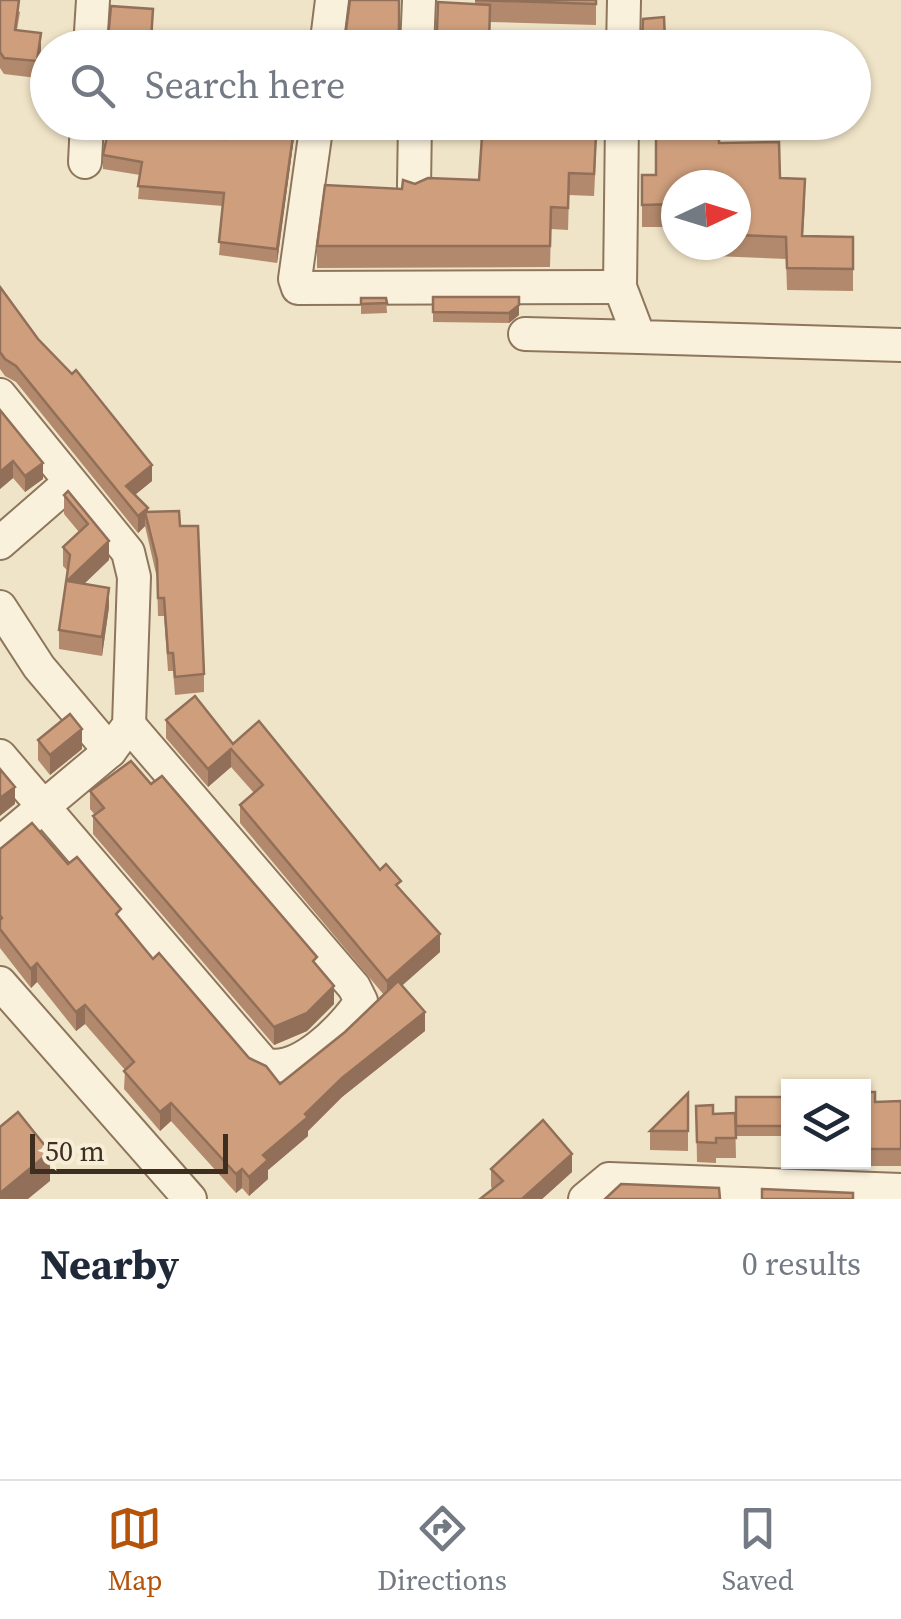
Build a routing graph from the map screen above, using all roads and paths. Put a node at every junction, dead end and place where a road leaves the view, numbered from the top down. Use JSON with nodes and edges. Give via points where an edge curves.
{"nodes":[{"id":1,"x":92,"y":0,"type":"edge"},
{"id":2,"x":332,"y":0,"type":"edge"},
{"id":3,"x":419,"y":0,"type":"edge"},
{"id":4,"x":624,"y":0,"type":"edge"},
{"id":5,"x":91,"y":30,"type":"edge"},
{"id":6,"x":328,"y":30,"type":"edge"},
{"id":7,"x":418,"y":30,"type":"edge"},
{"id":8,"x":623,"y":30,"type":"edge"},
{"id":9,"x":86,"y":140,"type":"edge"},
{"id":10,"x":314,"y":140,"type":"edge"},
{"id":11,"x":415,"y":140,"type":"edge"},
{"id":12,"x":622,"y":140,"type":"edge"},
{"id":13,"x":85,"y":162,"type":"dead end"},
{"id":14,"x":414,"y":186,"type":"edge"},
{"id":15,"x":620,"y":288,"type":"junction"},
{"id":16,"x":525,"y":334,"type":"dead end"},
{"id":17,"x":640,"y":337,"type":"junction"},
{"id":18,"x":901,"y":345,"type":"edge"},
{"id":19,"x":0,"y":395,"type":"edge"},
{"id":20,"x":70,"y":482,"type":"junction"},
{"id":21,"x":0,"y":543,"type":"edge"},
{"id":22,"x":0,"y":607,"type":"edge"},
{"id":23,"x":120,"y":738,"type":"junction"},
{"id":24,"x":0,"y":756,"type":"edge"},
{"id":25,"x":42,"y":805,"type":"junction"},
{"id":26,"x":0,"y":843,"type":"edge"},
{"id":27,"x":7,"y":1006,"type":"edge"},
{"id":28,"x":901,"y":1190,"type":"edge"},
{"id":29,"x":744,"y":1191,"type":"edge"},
{"id":30,"x":190,"y":1199,"type":"edge"},
{"id":31,"x":586,"y":1199,"type":"edge"}],
"edges":[{"from":1,"to":5,"type":"street"},
{"from":2,"to":6,"type":"street"},
{"from":3,"to":7,"type":"street"},
{"from":4,"to":8,"type":"street"},
{"from":9,"to":13,"type":"street"},
{"from":10,"to":15,"type":"street","via":[[298,288]]},
{"from":11,"to":14,"type":"street"},
{"from":12,"to":15,"type":"street"},
{"from":15,"to":17,"type":"street"},
{"from":16,"to":17,"type":"street"},
{"from":17,"to":18,"type":"street"},
{"from":19,"to":20,"type":"street"},
{"from":20,"to":21,"type":"street"},
{"from":20,"to":23,"type":"street","via":[[132,564]]},
{"from":22,"to":23,"type":"street","via":[[39,667]]},
{"from":23,"to":25,"type":"street"},
{"from":23,"to":25,"type":"street","via":[[354,987],[360,1001],[351,1016],[296,1062],[264,1064]]},
{"from":24,"to":25,"type":"street"},
{"from":25,"to":26,"type":"street"},
{"from":27,"to":30,"type":"street"},
{"from":28,"to":29,"type":"street"},
{"from":29,"to":31,"type":"street","via":[[609,1179]]}]}
